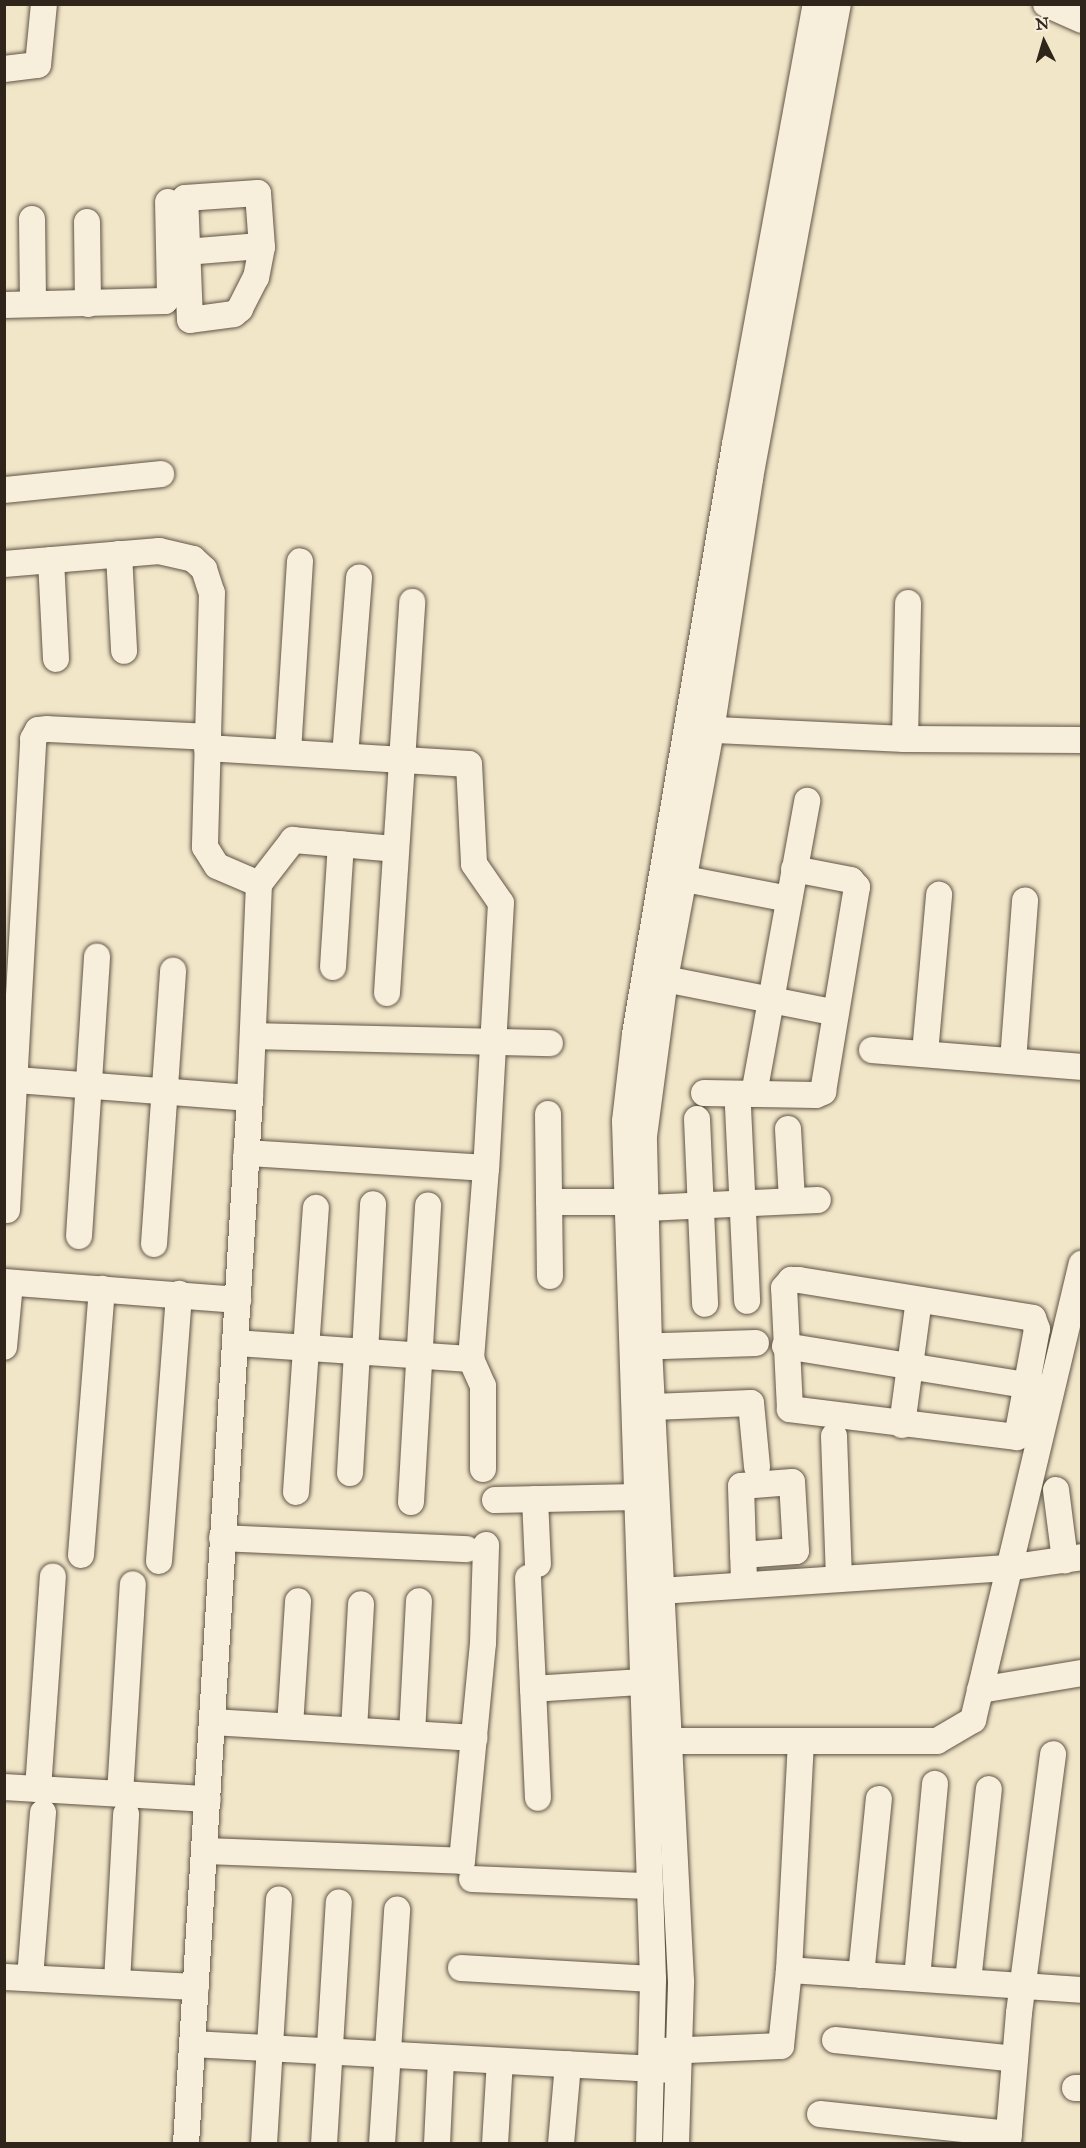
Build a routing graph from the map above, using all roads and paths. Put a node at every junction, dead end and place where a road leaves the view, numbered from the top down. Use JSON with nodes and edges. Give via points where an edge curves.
{"nodes":[{"id":1,"x":44,"y":4,"type":"edge"},
{"id":2,"x":816,"y":4,"type":"edge"},
{"id":3,"x":838,"y":4,"type":"edge"},
{"id":4,"x":1046,"y":4,"type":"edge"},
{"id":5,"x":1075,"y":13,"type":"edge"},
{"id":6,"x":4,"y":69,"type":"edge"},
{"id":7,"x":168,"y":202,"type":"dead end"},
{"id":8,"x":32,"y":219,"type":"dead end"},
{"id":9,"x":87,"y":222,"type":"dead end"},
{"id":10,"x":248,"y":247,"type":"dead end"},
{"id":11,"x":179,"y":253,"type":"junction"},
{"id":12,"x":33,"y":304,"type":"junction"},
{"id":13,"x":88,"y":304,"type":"junction"},
{"id":14,"x":4,"y":305,"type":"edge"},
{"id":15,"x":161,"y":474,"type":"dead end"},
{"id":16,"x":4,"y":490,"type":"edge"},
{"id":17,"x":118,"y":554,"type":"junction"},
{"id":18,"x":51,"y":560,"type":"junction"},
{"id":19,"x":300,"y":561,"type":"dead end"},
{"id":20,"x":4,"y":564,"type":"edge"},
{"id":21,"x":359,"y":578,"type":"dead end"},
{"id":22,"x":412,"y":602,"type":"dead end"},
{"id":23,"x":908,"y":603,"type":"dead end"},
{"id":24,"x":124,"y":651,"type":"dead end"},
{"id":25,"x":56,"y":659,"type":"dead end"},
{"id":26,"x":700,"y":730,"type":"junction"},
{"id":27,"x":905,"y":739,"type":"junction"},
{"id":28,"x":1082,"y":740,"type":"edge"},
{"id":29,"x":208,"y":743,"type":"junction"},
{"id":30,"x":288,"y":752,"type":"junction"},
{"id":31,"x":345,"y":756,"type":"junction"},
{"id":32,"x":401,"y":759,"type":"junction"},
{"id":33,"x":807,"y":801,"type":"dead end"},
{"id":34,"x":341,"y":844,"type":"junction"},
{"id":35,"x":396,"y":849,"type":"junction"},
{"id":36,"x":794,"y":869,"type":"junction"},
{"id":37,"x":685,"y":879,"type":"junction"},
{"id":38,"x":259,"y":884,"type":"junction"},
{"id":39,"x":939,"y":895,"type":"dead end"},
{"id":40,"x":789,"y":899,"type":"junction"},
{"id":41,"x":1025,"y":900,"type":"dead end"},
{"id":42,"x":97,"y":957,"type":"dead end"},
{"id":43,"x":333,"y":968,"type":"dead end"},
{"id":44,"x":173,"y":970,"type":"dead end"},
{"id":45,"x":665,"y":979,"type":"junction"},
{"id":46,"x":12,"y":980,"type":"edge"},
{"id":47,"x":387,"y":993,"type":"dead end"},
{"id":48,"x":770,"y":1000,"type":"junction"},
{"id":49,"x":836,"y":1013,"type":"junction"},
{"id":50,"x":253,"y":1036,"type":"junction"},
{"id":51,"x":492,"y":1042,"type":"junction"},
{"id":52,"x":550,"y":1044,"type":"dead end"},
{"id":53,"x":872,"y":1050,"type":"dead end"},
{"id":54,"x":925,"y":1053,"type":"junction"},
{"id":55,"x":1013,"y":1061,"type":"junction"},
{"id":56,"x":1082,"y":1067,"type":"edge"},
{"id":57,"x":9,"y":1079,"type":"edge"},
{"id":58,"x":89,"y":1085,"type":"junction"},
{"id":59,"x":165,"y":1091,"type":"junction"},
{"id":60,"x":704,"y":1093,"type":"dead end"},
{"id":61,"x":250,"y":1098,"type":"junction"},
{"id":62,"x":746,"y":1100,"type":"junction"},
{"id":63,"x":548,"y":1114,"type":"dead end"},
{"id":64,"x":697,"y":1119,"type":"dead end"},
{"id":65,"x":788,"y":1129,"type":"dead end"},
{"id":66,"x":246,"y":1153,"type":"junction"},
{"id":67,"x":486,"y":1168,"type":"junction"},
{"id":68,"x":818,"y":1200,"type":"dead end"},
{"id":69,"x":792,"y":1201,"type":"junction"},
{"id":70,"x":549,"y":1202,"type":"junction"},
{"id":71,"x":373,"y":1204,"type":"dead end"},
{"id":72,"x":742,"y":1204,"type":"junction"},
{"id":73,"x":428,"y":1205,"type":"dead end"},
{"id":74,"x":636,"y":1205,"type":"junction"},
{"id":75,"x":700,"y":1206,"type":"junction"},
{"id":76,"x":316,"y":1208,"type":"dead end"},
{"id":77,"x":7,"y":1210,"type":"dead end"},
{"id":78,"x":79,"y":1236,"type":"dead end"},
{"id":79,"x":154,"y":1244,"type":"dead end"},
{"id":80,"x":1082,"y":1264,"type":"edge"},
{"id":81,"x":550,"y":1276,"type":"dead end"},
{"id":82,"x":7,"y":1282,"type":"edge"},
{"id":83,"x":102,"y":1289,"type":"junction"},
{"id":84,"x":179,"y":1294,"type":"junction"},
{"id":85,"x":238,"y":1300,"type":"junction"},
{"id":86,"x":919,"y":1300,"type":"junction"},
{"id":87,"x":747,"y":1301,"type":"dead end"},
{"id":88,"x":705,"y":1304,"type":"dead end"},
{"id":89,"x":236,"y":1343,"type":"junction"},
{"id":90,"x":756,"y":1343,"type":"dead end"},
{"id":91,"x":784,"y":1346,"type":"junction"},
{"id":92,"x":4,"y":1347,"type":"edge"},
{"id":93,"x":640,"y":1347,"type":"junction"},
{"id":94,"x":305,"y":1349,"type":"junction"},
{"id":95,"x":361,"y":1353,"type":"junction"},
{"id":96,"x":418,"y":1357,"type":"junction"},
{"id":97,"x":471,"y":1359,"type":"junction"},
{"id":98,"x":910,"y":1366,"type":"junction"},
{"id":99,"x":1040,"y":1387,"type":"junction"},
{"id":100,"x":652,"y":1407,"type":"junction"},
{"id":101,"x":902,"y":1425,"type":"junction"},
{"id":102,"x":834,"y":1436,"type":"dead end"},
{"id":103,"x":758,"y":1467,"type":"dead end"},
{"id":104,"x":483,"y":1469,"type":"dead end"},
{"id":105,"x":350,"y":1473,"type":"dead end"},
{"id":106,"x":1056,"y":1490,"type":"dead end"},
{"id":107,"x":296,"y":1492,"type":"dead end"},
{"id":108,"x":637,"y":1497,"type":"junction"},
{"id":109,"x":536,"y":1499,"type":"junction"},
{"id":110,"x":495,"y":1500,"type":"dead end"},
{"id":111,"x":411,"y":1502,"type":"dead end"},
{"id":112,"x":222,"y":1538,"type":"junction"},
{"id":113,"x":81,"y":1555,"type":"dead end"},
{"id":114,"x":743,"y":1555,"type":"dead end"},
{"id":115,"x":159,"y":1561,"type":"dead end"},
{"id":116,"x":1077,"y":1561,"type":"edge"},
{"id":117,"x":1007,"y":1568,"type":"junction"},
{"id":118,"x":53,"y":1576,"type":"dead end"},
{"id":119,"x":839,"y":1578,"type":"junction"},
{"id":120,"x":744,"y":1583,"type":"junction"},
{"id":121,"x":133,"y":1584,"type":"dead end"},
{"id":122,"x":651,"y":1592,"type":"junction"},
{"id":123,"x":298,"y":1601,"type":"dead end"},
{"id":124,"x":419,"y":1601,"type":"dead end"},
{"id":125,"x":361,"y":1604,"type":"dead end"},
{"id":126,"x":1082,"y":1673,"type":"edge"},
{"id":127,"x":642,"y":1682,"type":"junction"},
{"id":128,"x":533,"y":1689,"type":"junction"},
{"id":129,"x":980,"y":1690,"type":"junction"},
{"id":130,"x":213,"y":1722,"type":"junction"},
{"id":131,"x":291,"y":1726,"type":"junction"},
{"id":132,"x":354,"y":1730,"type":"junction"},
{"id":133,"x":412,"y":1734,"type":"junction"},
{"id":134,"x":475,"y":1738,"type":"junction"},
{"id":135,"x":672,"y":1741,"type":"junction"},
{"id":136,"x":801,"y":1741,"type":"junction"},
{"id":137,"x":1053,"y":1754,"type":"dead end"},
{"id":138,"x":934,"y":1784,"type":"dead end"},
{"id":139,"x":4,"y":1787,"type":"edge"},
{"id":140,"x":989,"y":1789,"type":"dead end"},
{"id":141,"x":538,"y":1798,"type":"dead end"},
{"id":142,"x":208,"y":1799,"type":"junction"},
{"id":143,"x":879,"y":1799,"type":"dead end"},
{"id":144,"x":40,"y":1801,"type":"junction"},
{"id":145,"x":123,"y":1804,"type":"junction"},
{"id":146,"x":206,"y":1851,"type":"junction"},
{"id":147,"x":471,"y":1879,"type":"dead end"},
{"id":148,"x":649,"y":1886,"type":"junction"},
{"id":149,"x":279,"y":1899,"type":"dead end"},
{"id":150,"x":339,"y":1902,"type":"dead end"},
{"id":151,"x":397,"y":1909,"type":"dead end"},
{"id":152,"x":461,"y":1968,"type":"dead end"},
{"id":153,"x":789,"y":1970,"type":"junction"},
{"id":154,"x":861,"y":1975,"type":"junction"},
{"id":155,"x":4,"y":1977,"type":"edge"},
{"id":156,"x":30,"y":1978,"type":"junction"},
{"id":157,"x":917,"y":1978,"type":"junction"},
{"id":158,"x":653,"y":1979,"type":"junction"},
{"id":159,"x":117,"y":1982,"type":"junction"},
{"id":160,"x":968,"y":1982,"type":"junction"},
{"id":161,"x":1023,"y":1985,"type":"junction"},
{"id":162,"x":196,"y":1987,"type":"junction"},
{"id":163,"x":1082,"y":1990,"type":"edge"},
{"id":164,"x":835,"y":2040,"type":"dead end"},
{"id":165,"x":192,"y":2044,"type":"junction"},
{"id":166,"x":270,"y":2048,"type":"junction"},
{"id":167,"x":330,"y":2052,"type":"junction"},
{"id":168,"x":387,"y":2055,"type":"junction"},
{"id":169,"x":441,"y":2058,"type":"junction"},
{"id":170,"x":1015,"y":2059,"type":"junction"},
{"id":171,"x":653,"y":2060,"type":"junction"},
{"id":172,"x":500,"y":2061,"type":"junction"},
{"id":173,"x":681,"y":2061,"type":"junction"},
{"id":174,"x":568,"y":2064,"type":"junction"},
{"id":175,"x":820,"y":2114,"type":"dead end"},
{"id":176,"x":1009,"y":2139,"type":"edge"},
{"id":177,"x":186,"y":2144,"type":"edge"},
{"id":178,"x":264,"y":2144,"type":"edge"},
{"id":179,"x":324,"y":2144,"type":"edge"},
{"id":180,"x":382,"y":2144,"type":"edge"},
{"id":181,"x":437,"y":2144,"type":"edge"},
{"id":182,"x":495,"y":2144,"type":"edge"},
{"id":183,"x":561,"y":2144,"type":"edge"},
{"id":184,"x":649,"y":2144,"type":"edge"},
{"id":185,"x":676,"y":2144,"type":"edge"}],
"edges":[{"from":1,"to":6,"type":"street","via":[[38,64]]},
{"from":2,"to":26,"type":"street","via":[[735,444]]},
{"from":3,"to":26,"type":"street"},
{"from":4,"to":5,"type":"street"},
{"from":7,"to":11,"type":"street"},
{"from":8,"to":12,"type":"street"},
{"from":9,"to":13,"type":"street"},
{"from":10,"to":11,"type":"street"},
{"from":11,"to":11,"type":"street","via":[[185,198],[258,193],[260,256],[256,277],[234,314],[190,320]]},
{"from":11,"to":13,"type":"street","via":[[170,295],[165,301]]},
{"from":12,"to":13,"type":"street"},
{"from":12,"to":14,"type":"street"},
{"from":15,"to":16,"type":"street"},
{"from":17,"to":18,"type":"street"},
{"from":17,"to":24,"type":"street"},
{"from":17,"to":29,"type":"street","via":[[172,552],[193,559],[209,578]]},
{"from":18,"to":20,"type":"street"},
{"from":18,"to":25,"type":"street"},
{"from":19,"to":30,"type":"street"},
{"from":21,"to":31,"type":"street"},
{"from":22,"to":32,"type":"street"},
{"from":23,"to":27,"type":"street"},
{"from":26,"to":27,"type":"street"},
{"from":26,"to":37,"type":"street"},
{"from":26,"to":74,"type":"street","via":[[635,1034],[625,1121]]},
{"from":27,"to":28,"type":"street"},
{"from":29,"to":30,"type":"street"},
{"from":29,"to":38,"type":"street","via":[[208,856],[217,866]]},
{"from":29,"to":46,"type":"street","via":[[38,730],[33,739]]},
{"from":30,"to":31,"type":"street"},
{"from":31,"to":32,"type":"street"},
{"from":32,"to":35,"type":"street"},
{"from":32,"to":51,"type":"street","via":[[469,764],[474,864],[501,903]]},
{"from":33,"to":36,"type":"street"},
{"from":34,"to":35,"type":"street"},
{"from":34,"to":38,"type":"street","via":[[293,840]]},
{"from":34,"to":43,"type":"street"},
{"from":35,"to":47,"type":"street"},
{"from":36,"to":40,"type":"street"},
{"from":36,"to":49,"type":"street","via":[[850,880],[857,887]]},
{"from":37,"to":40,"type":"street"},
{"from":37,"to":45,"type":"street"},
{"from":38,"to":50,"type":"street"},
{"from":39,"to":54,"type":"street"},
{"from":40,"to":48,"type":"street"},
{"from":41,"to":55,"type":"street"},
{"from":42,"to":58,"type":"street"},
{"from":44,"to":59,"type":"street"},
{"from":45,"to":48,"type":"street"},
{"from":45,"to":74,"type":"street"},
{"from":46,"to":57,"type":"street"},
{"from":48,"to":49,"type":"street"},
{"from":48,"to":62,"type":"street"},
{"from":49,"to":62,"type":"street","via":[[821,1094]]},
{"from":50,"to":51,"type":"street"},
{"from":50,"to":61,"type":"street"},
{"from":51,"to":52,"type":"street"},
{"from":51,"to":67,"type":"street"},
{"from":53,"to":54,"type":"street"},
{"from":54,"to":55,"type":"street"},
{"from":55,"to":56,"type":"street"},
{"from":57,"to":58,"type":"street"},
{"from":57,"to":77,"type":"street"},
{"from":58,"to":59,"type":"street"},
{"from":58,"to":78,"type":"street"},
{"from":59,"to":61,"type":"street"},
{"from":59,"to":79,"type":"street"},
{"from":60,"to":62,"type":"street"},
{"from":61,"to":66,"type":"street"},
{"from":62,"to":72,"type":"street"},
{"from":63,"to":70,"type":"street"},
{"from":64,"to":75,"type":"street"},
{"from":65,"to":69,"type":"street"},
{"from":66,"to":67,"type":"street"},
{"from":66,"to":85,"type":"street"},
{"from":67,"to":97,"type":"street"},
{"from":68,"to":69,"type":"street"},
{"from":69,"to":72,"type":"street"},
{"from":70,"to":74,"type":"street"},
{"from":70,"to":81,"type":"street"},
{"from":71,"to":95,"type":"street"},
{"from":72,"to":75,"type":"street"},
{"from":72,"to":87,"type":"street"},
{"from":73,"to":96,"type":"street"},
{"from":74,"to":75,"type":"street"},
{"from":74,"to":93,"type":"street"},
{"from":75,"to":88,"type":"street"},
{"from":76,"to":94,"type":"street"},
{"from":80,"to":99,"type":"street"},
{"from":82,"to":83,"type":"street"},
{"from":82,"to":92,"type":"street"},
{"from":83,"to":84,"type":"street"},
{"from":83,"to":113,"type":"street"},
{"from":84,"to":85,"type":"street"},
{"from":84,"to":115,"type":"street"},
{"from":85,"to":89,"type":"street"},
{"from":86,"to":91,"type":"street","via":[[791,1280],[784,1287]]},
{"from":86,"to":98,"type":"street"},
{"from":86,"to":99,"type":"street","via":[[1033,1318],[1038,1324]]},
{"from":89,"to":94,"type":"street"},
{"from":89,"to":112,"type":"street"},
{"from":90,"to":93,"type":"street"},
{"from":91,"to":98,"type":"street"},
{"from":91,"to":101,"type":"street","via":[[790,1408]]},
{"from":93,"to":100,"type":"street"},
{"from":93,"to":108,"type":"street"},
{"from":94,"to":95,"type":"street"},
{"from":94,"to":107,"type":"street"},
{"from":95,"to":96,"type":"street"},
{"from":95,"to":105,"type":"street"},
{"from":96,"to":97,"type":"street"},
{"from":96,"to":111,"type":"street"},
{"from":97,"to":104,"type":"street","via":[[483,1386]]},
{"from":98,"to":99,"type":"street"},
{"from":98,"to":101,"type":"street"},
{"from":99,"to":101,"type":"street","via":[[1020,1433],[1014,1438]]},
{"from":99,"to":117,"type":"street"},
{"from":100,"to":103,"type":"street","via":[[751,1403]]},
{"from":100,"to":122,"type":"street"},
{"from":102,"to":119,"type":"street"},
{"from":106,"to":116,"type":"street"},
{"from":108,"to":109,"type":"street"},
{"from":108,"to":122,"type":"street"},
{"from":109,"to":110,"type":"street"},
{"from":109,"to":128,"type":"street"},
{"from":112,"to":130,"type":"street"},
{"from":112,"to":134,"type":"street","via":[[477,1547]]},
{"from":114,"to":120,"type":"street"},
{"from":116,"to":117,"type":"street"},
{"from":117,"to":119,"type":"street"},
{"from":117,"to":129,"type":"street"},
{"from":118,"to":144,"type":"street"},
{"from":119,"to":120,"type":"street"},
{"from":120,"to":122,"type":"street"},
{"from":121,"to":145,"type":"street"},
{"from":122,"to":127,"type":"street"},
{"from":122,"to":135,"type":"street"},
{"from":123,"to":131,"type":"street"},
{"from":124,"to":133,"type":"street"},
{"from":125,"to":132,"type":"street"},
{"from":126,"to":129,"type":"street"},
{"from":127,"to":128,"type":"street"},
{"from":127,"to":148,"type":"street"},
{"from":128,"to":141,"type":"street"},
{"from":129,"to":136,"type":"street","via":[[973,1720],[937,1741]]},
{"from":130,"to":131,"type":"street"},
{"from":130,"to":142,"type":"street"},
{"from":131,"to":132,"type":"street"},
{"from":132,"to":133,"type":"street"},
{"from":133,"to":134,"type":"street"},
{"from":134,"to":146,"type":"street","via":[[462,1861]]},
{"from":135,"to":136,"type":"street"},
{"from":135,"to":173,"type":"street"},
{"from":136,"to":153,"type":"street"},
{"from":137,"to":161,"type":"street"},
{"from":138,"to":157,"type":"street"},
{"from":139,"to":144,"type":"street"},
{"from":140,"to":160,"type":"street"},
{"from":142,"to":145,"type":"street"},
{"from":142,"to":146,"type":"street"},
{"from":143,"to":154,"type":"street"},
{"from":144,"to":145,"type":"street"},
{"from":144,"to":156,"type":"street"},
{"from":145,"to":159,"type":"street"},
{"from":146,"to":162,"type":"street"},
{"from":147,"to":148,"type":"street"},
{"from":148,"to":158,"type":"street"},
{"from":149,"to":166,"type":"street"},
{"from":150,"to":167,"type":"street"},
{"from":151,"to":168,"type":"street"},
{"from":152,"to":158,"type":"street"},
{"from":153,"to":154,"type":"street"},
{"from":153,"to":173,"type":"street","via":[[781,2046]]},
{"from":154,"to":157,"type":"street"},
{"from":155,"to":156,"type":"street"},
{"from":156,"to":159,"type":"street"},
{"from":157,"to":160,"type":"street"},
{"from":158,"to":171,"type":"street"},
{"from":159,"to":162,"type":"street"},
{"from":160,"to":161,"type":"street"},
{"from":161,"to":163,"type":"street"},
{"from":161,"to":170,"type":"street"},
{"from":162,"to":165,"type":"street"},
{"from":164,"to":170,"type":"street"},
{"from":165,"to":166,"type":"street"},
{"from":165,"to":177,"type":"street"},
{"from":166,"to":167,"type":"street"},
{"from":166,"to":178,"type":"street"},
{"from":167,"to":168,"type":"street"},
{"from":167,"to":179,"type":"street"},
{"from":168,"to":169,"type":"street"},
{"from":168,"to":180,"type":"street"},
{"from":169,"to":172,"type":"street"},
{"from":169,"to":181,"type":"street"},
{"from":170,"to":176,"type":"street"},
{"from":171,"to":173,"type":"street"},
{"from":171,"to":174,"type":"street"},
{"from":171,"to":184,"type":"street"},
{"from":172,"to":174,"type":"street"},
{"from":172,"to":182,"type":"street"},
{"from":173,"to":185,"type":"street"},
{"from":174,"to":183,"type":"street"},
{"from":175,"to":176,"type":"street"}]}
